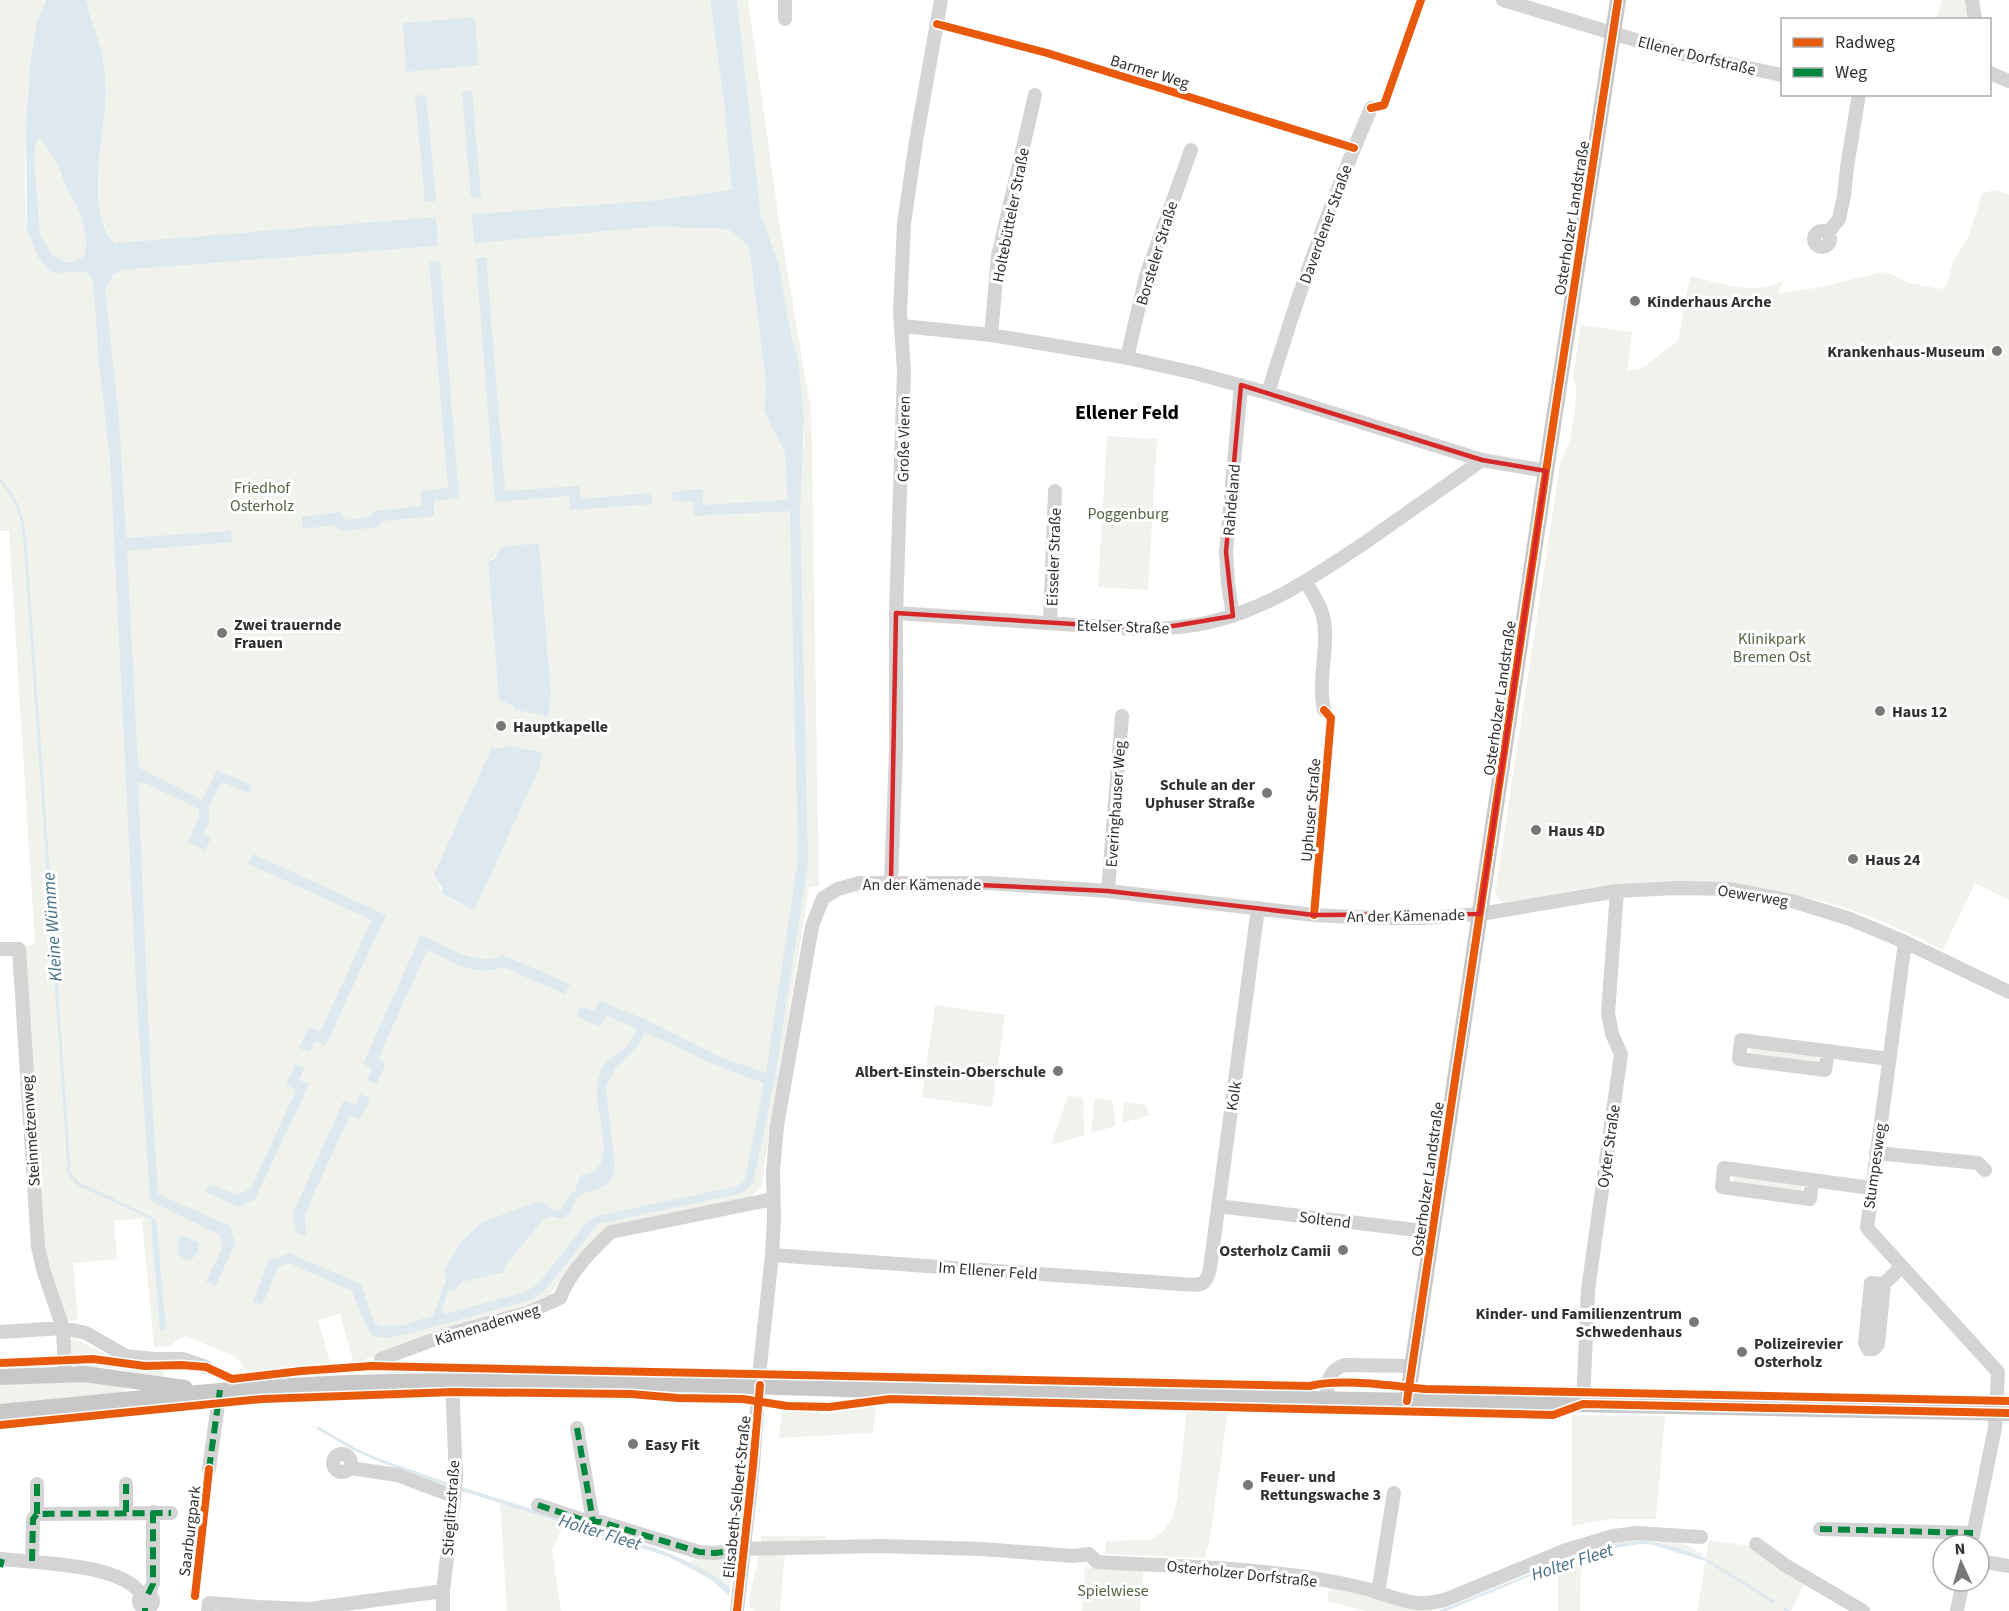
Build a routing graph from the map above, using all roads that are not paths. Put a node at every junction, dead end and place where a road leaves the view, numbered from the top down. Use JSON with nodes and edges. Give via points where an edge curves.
{"nodes":[{"id":1,"x":785,"y":0,"type":"edge"},
{"id":2,"x":941,"y":0,"type":"edge"},
{"id":3,"x":1503,"y":0,"type":"edge"},
{"id":4,"x":1618,"y":0,"type":"edge"},
{"id":5,"x":1972,"y":0,"type":"edge"},
{"id":6,"x":1975,"y":18,"type":"edge"},
{"id":7,"x":785,"y":19,"type":"dead end"},
{"id":8,"x":1612,"y":32,"type":"junction"},
{"id":9,"x":1991,"y":74,"type":"edge"},
{"id":10,"x":1781,"y":75,"type":"edge"},
{"id":11,"x":2009,"y":81,"type":"edge"},
{"id":12,"x":1035,"y":95,"type":"dead end"},
{"id":13,"x":1859,"y":96,"type":"edge"},
{"id":14,"x":1371,"y":108,"type":"dead end"},
{"id":15,"x":1191,"y":150,"type":"dead end"},
{"id":16,"x":1828,"y":233,"type":"dead end"},
{"id":17,"x":902,"y":326,"type":"junction"},
{"id":18,"x":991,"y":335,"type":"junction"},
{"id":19,"x":1127,"y":358,"type":"junction"},
{"id":20,"x":1241,"y":385,"type":"junction"},
{"id":21,"x":1268,"y":393,"type":"junction"},
{"id":22,"x":1482,"y":460,"type":"junction"},
{"id":23,"x":1546,"y":471,"type":"junction"},
{"id":24,"x":1055,"y":491,"type":"dead end"},
{"id":25,"x":1306,"y":582,"type":"junction"},
{"id":26,"x":896,"y":613,"type":"junction"},
{"id":27,"x":1233,"y":616,"type":"junction"},
{"id":28,"x":1050,"y":622,"type":"junction"},
{"id":29,"x":1324,"y":710,"type":"dead end"},
{"id":30,"x":1122,"y":716,"type":"dead end"},
{"id":31,"x":891,"y":881,"type":"junction"},
{"id":32,"x":1108,"y":891,"type":"junction"},
{"id":33,"x":1617,"y":891,"type":"junction"},
{"id":34,"x":1258,"y":908,"type":"junction"},
{"id":35,"x":1480,"y":914,"type":"junction"},
{"id":36,"x":1905,"y":942,"type":"junction"},
{"id":37,"x":0,"y":950,"type":"edge"},
{"id":38,"x":2009,"y":992,"type":"edge"},
{"id":39,"x":1827,"y":1051,"type":"junction"},
{"id":40,"x":1889,"y":1059,"type":"junction"},
{"id":41,"x":1876,"y":1153,"type":"junction"},
{"id":42,"x":1985,"y":1170,"type":"dead end"},
{"id":43,"x":1812,"y":1180,"type":"junction"},
{"id":44,"x":1871,"y":1188,"type":"junction"},
{"id":45,"x":773,"y":1199,"type":"junction"},
{"id":46,"x":1218,"y":1206,"type":"junction"},
{"id":47,"x":1432,"y":1232,"type":"junction"},
{"id":48,"x":772,"y":1254,"type":"junction"},
{"id":49,"x":1901,"y":1267,"type":"junction"},
{"id":50,"x":1204,"y":1283,"type":"joint"},
{"id":51,"x":1884,"y":1284,"type":"dead end"},
{"id":52,"x":63,"y":1328,"type":"junction"},
{"id":53,"x":0,"y":1332,"type":"edge"},
{"id":54,"x":381,"y":1359,"type":"dead end"},
{"id":55,"x":206,"y":1366,"type":"dead end"},
{"id":56,"x":1412,"y":1366,"type":"junction"},
{"id":57,"x":64,"y":1374,"type":"junction"},
{"id":58,"x":0,"y":1377,"type":"edge"},
{"id":59,"x":128,"y":1378,"type":"junction"},
{"id":60,"x":452,"y":1381,"type":"junction"},
{"id":61,"x":760,"y":1385,"type":"junction"},
{"id":62,"x":159,"y":1391,"type":"junction"},
{"id":63,"x":212,"y":1391,"type":"junction"},
{"id":64,"x":1326,"y":1398,"type":"junction"},
{"id":65,"x":125,"y":1400,"type":"junction"},
{"id":66,"x":1407,"y":1401,"type":"junction"},
{"id":67,"x":1583,"y":1404,"type":"junction"},
{"id":68,"x":0,"y":1412,"type":"edge"},
{"id":69,"x":2002,"y":1413,"type":"edge"},
{"id":70,"x":577,"y":1428,"type":"dead end"},
{"id":71,"x":209,"y":1468,"type":"dead end"},
{"id":72,"x":350,"y":1468,"type":"dead end"},
{"id":73,"x":37,"y":1484,"type":"dead end"},
{"id":74,"x":126,"y":1484,"type":"dead end"},
{"id":75,"x":1395,"y":1493,"type":"dead end"},
{"id":76,"x":453,"y":1496,"type":"junction"},
{"id":77,"x":538,"y":1505,"type":"dead end"},
{"id":78,"x":126,"y":1512,"type":"junction"},
{"id":79,"x":153,"y":1512,"type":"junction"},
{"id":80,"x":171,"y":1513,"type":"dead end"},
{"id":81,"x":38,"y":1514,"type":"junction"},
{"id":82,"x":593,"y":1521,"type":"junction"},
{"id":83,"x":1820,"y":1528,"type":"dead end"},
{"id":84,"x":1973,"y":1533,"type":"edge"},
{"id":85,"x":1931,"y":1536,"type":"edge"},
{"id":86,"x":1701,"y":1538,"type":"dead end"},
{"id":87,"x":1756,"y":1544,"type":"dead end"},
{"id":88,"x":744,"y":1549,"type":"junction"},
{"id":89,"x":32,"y":1561,"type":"junction"},
{"id":90,"x":0,"y":1562,"type":"edge"},
{"id":91,"x":1991,"y":1563,"type":"edge"},
{"id":92,"x":2009,"y":1566,"type":"edge"},
{"id":93,"x":443,"y":1590,"type":"junction"},
{"id":94,"x":1378,"y":1593,"type":"junction"},
{"id":95,"x":1961,"y":1593,"type":"edge"},
{"id":96,"x":145,"y":1602,"type":"edge"},
{"id":97,"x":209,"y":1607,"type":"edge"},
{"id":98,"x":309,"y":1610,"type":"edge"},
{"id":99,"x":443,"y":1611,"type":"edge"},
{"id":100,"x":737,"y":1611,"type":"edge"},
{"id":101,"x":1863,"y":1611,"type":"edge"},
{"id":102,"x":1957,"y":1611,"type":"edge"}],
"edges":[{"from":1,"to":7,"type":"street"},
{"from":2,"to":17,"type":"street","name":"Große Vieren","via":[[904,224]]},
{"from":3,"to":8,"type":"street","name":"Ellener Dorfstraße"},
{"from":4,"to":8,"type":"main road","name":"Osterholzer Landstraße"},
{"from":5,"to":6,"type":"street"},
{"from":8,"to":10,"type":"street","name":"Ellener Dorfstraße","via":[[1682,54]]},
{"from":8,"to":23,"type":"main road","name":"Osterholzer Landstraße"},
{"from":9,"to":11,"type":"street"},
{"from":12,"to":18,"type":"street","name":"Holtebütteler Straße","via":[[998,256]]},
{"from":13,"to":16,"type":"street","via":[[1839,219]]},
{"from":14,"to":21,"type":"street","name":"Daverdener Straße","via":[[1292,313]]},
{"from":15,"to":19,"type":"street","name":"Borsteler Straße","via":[[1146,276]]},
{"from":17,"to":18,"type":"street"},
{"from":17,"to":26,"type":"street","name":"Große Vieren","via":[[904,381]]},
{"from":18,"to":19,"type":"street"},
{"from":19,"to":20,"type":"street"},
{"from":20,"to":21,"type":"street"},
{"from":20,"to":27,"type":"street","name":"Rahdeland","via":[[1226,552]]},
{"from":21,"to":22,"type":"street"},
{"from":22,"to":23,"type":"street"},
{"from":22,"to":25,"type":"street","name":"Etelser Straße"},
{"from":23,"to":35,"type":"main road","name":"Osterholzer Landstraße"},
{"from":24,"to":28,"type":"street","name":"Eisseler Straße"},
{"from":25,"to":27,"type":"street","name":"Etelser Straße"},
{"from":25,"to":29,"type":"street","via":[[1323,616],[1320,694]]},
{"from":26,"to":28,"type":"street","name":"Etelser Straße"},
{"from":26,"to":31,"type":"street","name":"Große Vieren"},
{"from":27,"to":28,"type":"street","name":"Etelser Straße","via":[[1187,627],[1155,629]]},
{"from":30,"to":32,"type":"street","name":"Everinghauser Weg"},
{"from":31,"to":32,"type":"street","name":"An der Kämenade"},
{"from":31,"to":45,"type":"street","name":"An der Kämenade","via":[[838,889],[823,898],[812,926],[777,1126]]},
{"from":32,"to":34,"type":"street","name":"An der Kämenade"},
{"from":33,"to":35,"type":"street","name":"Oewerweg"},
{"from":33,"to":36,"type":"street","name":"Oewerweg","via":[[1676,888],[1751,892],[1850,919]]},
{"from":33,"to":67,"type":"street","name":"Oyter Straße","via":[[1608,1013],[1621,1054],[1588,1290]]},
{"from":34,"to":35,"type":"street","name":"An der Kämenade","via":[[1377,918]]},
{"from":34,"to":46,"type":"street","name":"Kolk"},
{"from":35,"to":47,"type":"main road","name":"Osterholzer Landstraße"},
{"from":36,"to":38,"type":"street","name":"Oewerweg"},
{"from":36,"to":40,"type":"street","name":"Stumpesweg"},
{"from":37,"to":52,"type":"street","name":"Steinmetzenweg","via":[[18,949],[38,1246]]},
{"from":39,"to":39,"type":"street","via":[[1741,1040],[1739,1059],[1825,1070]]},
{"from":39,"to":40,"type":"street"},
{"from":40,"to":41,"type":"street","name":"Stumpesweg"},
{"from":41,"to":42,"type":"street","via":[[1978,1163]]},
{"from":41,"to":44,"type":"street","name":"Stumpesweg"},
{"from":43,"to":43,"type":"street","via":[[1724,1168],[1722,1187],[1810,1198]]},
{"from":43,"to":44,"type":"street"},
{"from":44,"to":49,"type":"street","name":"Stumpesweg","via":[[1867,1228]]},
{"from":45,"to":48,"type":"street","name":"An der Kämenade"},
{"from":45,"to":54,"type":"street","name":"Kämenadenweg","via":[[611,1232],[566,1283],[560,1298],[527,1313],[452,1333]]},
{"from":46,"to":47,"type":"street","name":"Soltend"},
{"from":46,"to":50,"type":"street","name":"Kolk","via":[[1210,1268]]},
{"from":47,"to":56,"type":"main road","name":"Osterholzer Landstraße"},
{"from":48,"to":50,"type":"street","name":"Im Ellener Feld","via":[[1185,1285]]},
{"from":48,"to":61,"type":"street","name":"An der Kämenade"},
{"from":49,"to":51,"type":"street"},
{"from":49,"to":69,"type":"street","name":"Stumpesweg","via":[[1998,1372]]},
{"from":52,"to":53,"type":"street"},
{"from":52,"to":55,"type":"street","via":[[86,1333],[126,1356],[182,1359]]},
{"from":52,"to":57,"type":"street","name":"Steinmetzenweg"},
{"from":56,"to":64,"type":"street","via":[[1339,1366],[1330,1374]]},
{"from":56,"to":66,"type":"main road","name":"Osterholzer Landstraße"},
{"from":57,"to":58,"type":"main road"},
{"from":57,"to":59,"type":"main road"},
{"from":59,"to":62,"type":"main road"},
{"from":59,"to":65,"type":"main road"},
{"from":60,"to":61,"type":"main road"},
{"from":60,"to":63,"type":"main road"},
{"from":60,"to":76,"type":"street","name":"Stieglitzstraße","via":[[456,1479]]},
{"from":61,"to":64,"type":"main road"},
{"from":61,"to":88,"type":"street","name":"Elisabeth-Selbert-Straße"},
{"from":62,"to":63,"type":"main road"},
{"from":62,"to":65,"type":"main road"},
{"from":63,"to":71,"type":"street"},
{"from":64,"to":66,"type":"main road"},
{"from":65,"to":68,"type":"main road"},
{"from":66,"to":67,"type":"main road"},
{"from":67,"to":69,"type":"main road"},
{"from":69,"to":84,"type":"street","name":"Stumpesweg","via":[[1995,1428]]},
{"from":70,"to":82,"type":"street"},
{"from":72,"to":76,"type":"street","via":[[398,1475]]},
{"from":73,"to":81,"type":"street"},
{"from":74,"to":78,"type":"street"},
{"from":75,"to":94,"type":"street"},
{"from":76,"to":93,"type":"street","name":"Stieglitzstraße"},
{"from":77,"to":82,"type":"street","name":"Osterholzer Dorfstraße"},
{"from":78,"to":79,"type":"street"},
{"from":78,"to":81,"type":"street"},
{"from":79,"to":80,"type":"street"},
{"from":79,"to":96,"type":"street","via":[[153,1584]]},
{"from":81,"to":89,"type":"street","via":[[33,1519]]},
{"from":82,"to":88,"type":"street","name":"Osterholzer Dorfstraße","via":[[699,1552]]},
{"from":83,"to":85,"type":"street"},
{"from":86,"to":94,"type":"street","name":"Osterholzer Dorfstraße","via":[[1637,1533],[1591,1541],[1432,1603],[1405,1602]]},
{"from":87,"to":101,"type":"street"},
{"from":88,"to":94,"type":"street","name":"Osterholzer Dorfstraße","via":[[905,1547],[1089,1554],[1098,1562],[1294,1576]]},
{"from":88,"to":100,"type":"street","name":"Elisabeth-Selbert-Straße"},
{"from":89,"to":90,"type":"street"},
{"from":89,"to":96,"type":"street","via":[[111,1575],[135,1585]]},
{"from":91,"to":92,"type":"street"},
{"from":93,"to":98,"type":"street"},
{"from":93,"to":99,"type":"street","name":"Stieglitzstraße"},
{"from":95,"to":102,"type":"street"},
{"from":97,"to":98,"type":"street"}]}
